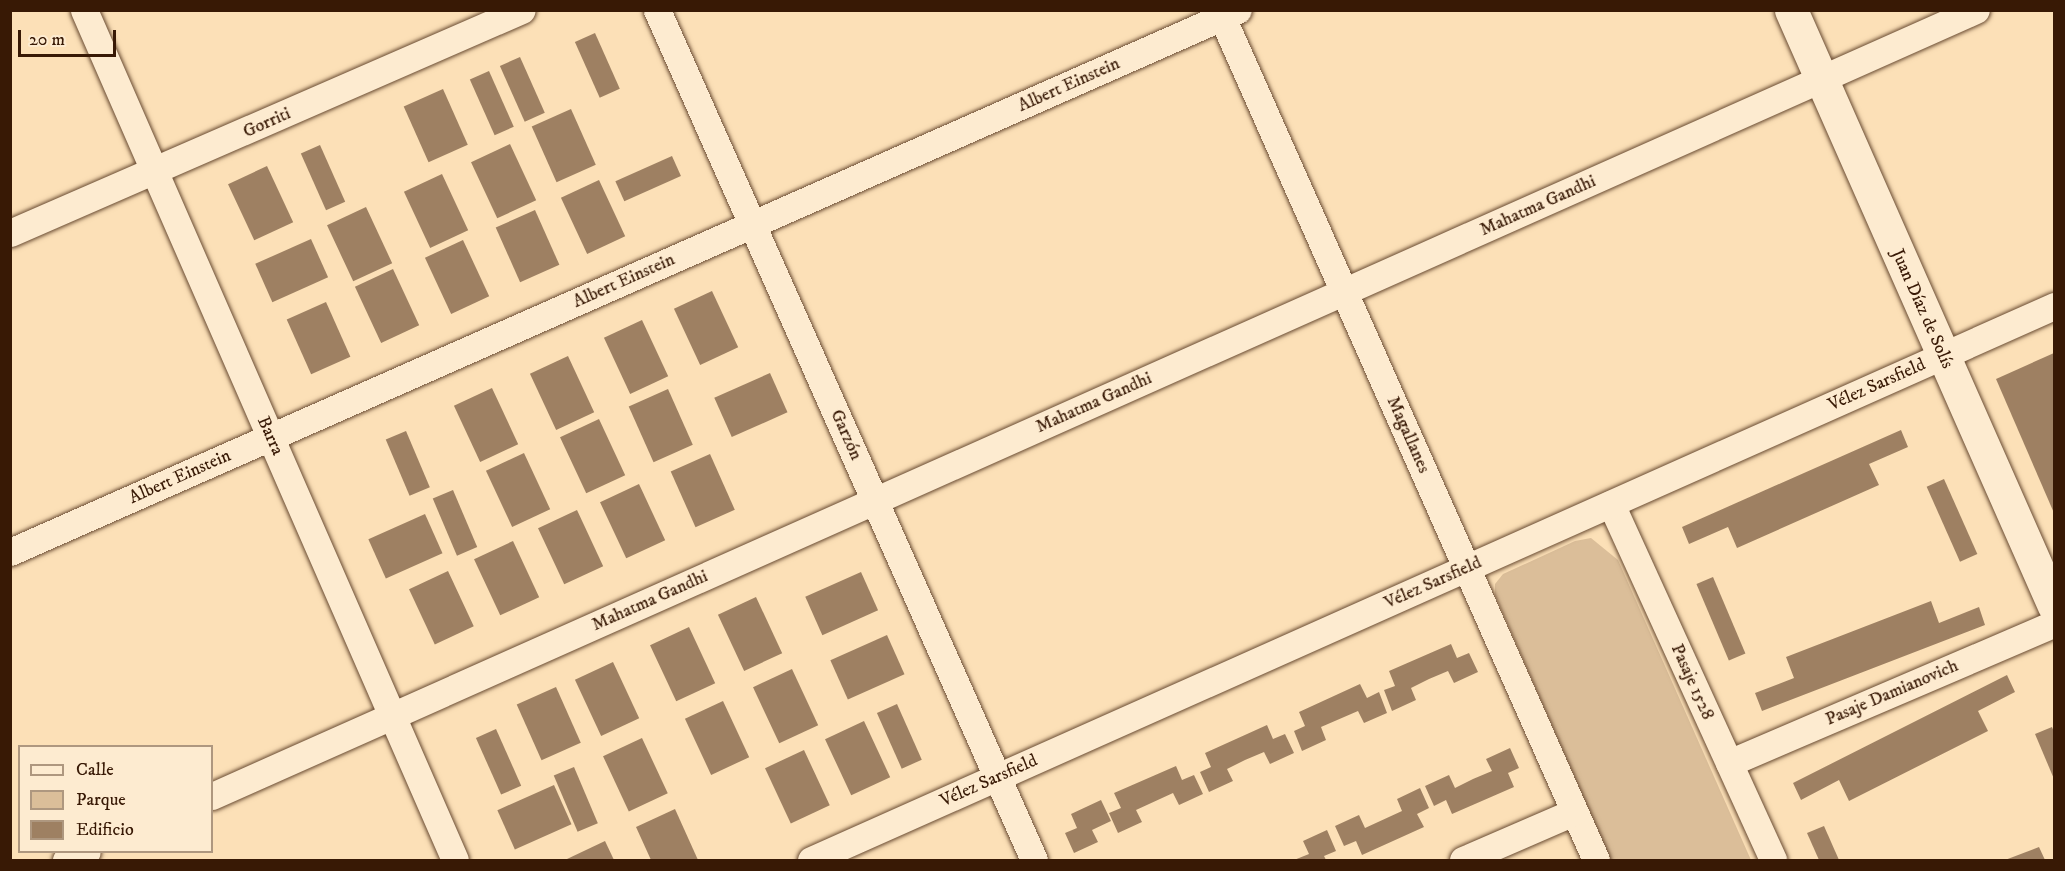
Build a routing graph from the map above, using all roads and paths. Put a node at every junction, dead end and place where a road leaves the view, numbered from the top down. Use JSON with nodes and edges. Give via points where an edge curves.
{"nodes":[{"id":1,"x":84,"y":10,"type":"edge"},
{"id":2,"x":522,"y":10,"type":"edge"},
{"id":3,"x":657,"y":10,"type":"edge"},
{"id":4,"x":1791,"y":10,"type":"edge"},
{"id":5,"x":1976,"y":10,"type":"edge"},
{"id":6,"x":1227,"y":13,"type":"edge"},
{"id":7,"x":1821,"y":80,"type":"junction"},
{"id":8,"x":155,"y":173,"type":"junction"},
{"id":9,"x":753,"y":225,"type":"junction"},
{"id":10,"x":10,"y":233,"type":"edge"},
{"id":11,"x":1344,"y":292,"type":"junction"},
{"id":12,"x":2055,"y":306,"type":"edge"},
{"id":13,"x":1943,"y":356,"type":"junction"},
{"id":14,"x":270,"y":438,"type":"junction"},
{"id":15,"x":875,"y":501,"type":"junction"},
{"id":16,"x":1611,"y":504,"type":"junction"},
{"id":17,"x":10,"y":552,"type":"edge"},
{"id":18,"x":1466,"y":568,"type":"junction"},
{"id":19,"x":2055,"y":606,"type":"edge"},
{"id":20,"x":2055,"y":624,"type":"edge"},
{"id":21,"x":392,"y":716,"type":"junction"},
{"id":22,"x":1729,"y":763,"type":"junction"},
{"id":23,"x":997,"y":777,"type":"junction"},
{"id":24,"x":213,"y":796,"type":"edge"},
{"id":25,"x":1574,"y":812,"type":"junction"},
{"id":26,"x":85,"y":853,"type":"edge"},
{"id":27,"x":66,"y":861,"type":"edge"},
{"id":28,"x":455,"y":861,"type":"edge"},
{"id":29,"x":811,"y":861,"type":"edge"},
{"id":30,"x":1034,"y":861,"type":"edge"},
{"id":31,"x":1463,"y":861,"type":"edge"},
{"id":32,"x":1596,"y":861,"type":"edge"},
{"id":33,"x":1773,"y":861,"type":"edge"}],
"edges":[{"from":1,"to":8,"type":"street","name":"Barra"},
{"from":2,"to":8,"type":"street","name":"Gorriti"},
{"from":3,"to":9,"type":"street","name":"Garzón"},
{"from":4,"to":7,"type":"main road","name":"Juan Díaz de Solís"},
{"from":5,"to":7,"type":"street","name":"Mahatma Gandhi"},
{"from":6,"to":9,"type":"street","name":"Albert Einstein"},
{"from":6,"to":11,"type":"street","name":"Magallanes"},
{"from":7,"to":11,"type":"street","name":"Mahatma Gandhi"},
{"from":7,"to":13,"type":"main road","name":"Juan Díaz de Solís"},
{"from":8,"to":10,"type":"street","name":"Gorriti"},
{"from":8,"to":14,"type":"street","name":"Barra"},
{"from":9,"to":14,"type":"street","name":"Albert Einstein"},
{"from":9,"to":15,"type":"street","name":"Garzón"},
{"from":11,"to":15,"type":"street","name":"Mahatma Gandhi"},
{"from":11,"to":18,"type":"street","name":"Magallanes"},
{"from":12,"to":13,"type":"street","name":"Vélez Sarsfield"},
{"from":13,"to":16,"type":"street","name":"Vélez Sarsfield"},
{"from":13,"to":19,"type":"main road","name":"Juan Díaz de Solís"},
{"from":14,"to":17,"type":"street","name":"Albert Einstein"},
{"from":14,"to":21,"type":"street","name":"Barra"},
{"from":15,"to":21,"type":"street","name":"Mahatma Gandhi"},
{"from":15,"to":23,"type":"street","name":"Garzón"},
{"from":16,"to":18,"type":"street","name":"Vélez Sarsfield"},
{"from":16,"to":22,"type":"street","name":"Pasaje 1528"},
{"from":18,"to":23,"type":"street","name":"Vélez Sarsfield"},
{"from":18,"to":25,"type":"street","name":"Magallanes"},
{"from":20,"to":22,"type":"street","name":"Pasaje Damianovich"},
{"from":21,"to":24,"type":"street","name":"Mahatma Gandhi"},
{"from":21,"to":28,"type":"street","name":"Barra"},
{"from":22,"to":33,"type":"street","name":"Pasaje 1528"},
{"from":23,"to":29,"type":"street","name":"Vélez Sarsfield"},
{"from":23,"to":30,"type":"street","name":"Garzón"},
{"from":25,"to":31,"type":"street"},
{"from":25,"to":32,"type":"street","name":"Magallanes"},
{"from":26,"to":27,"type":"street"}]}
